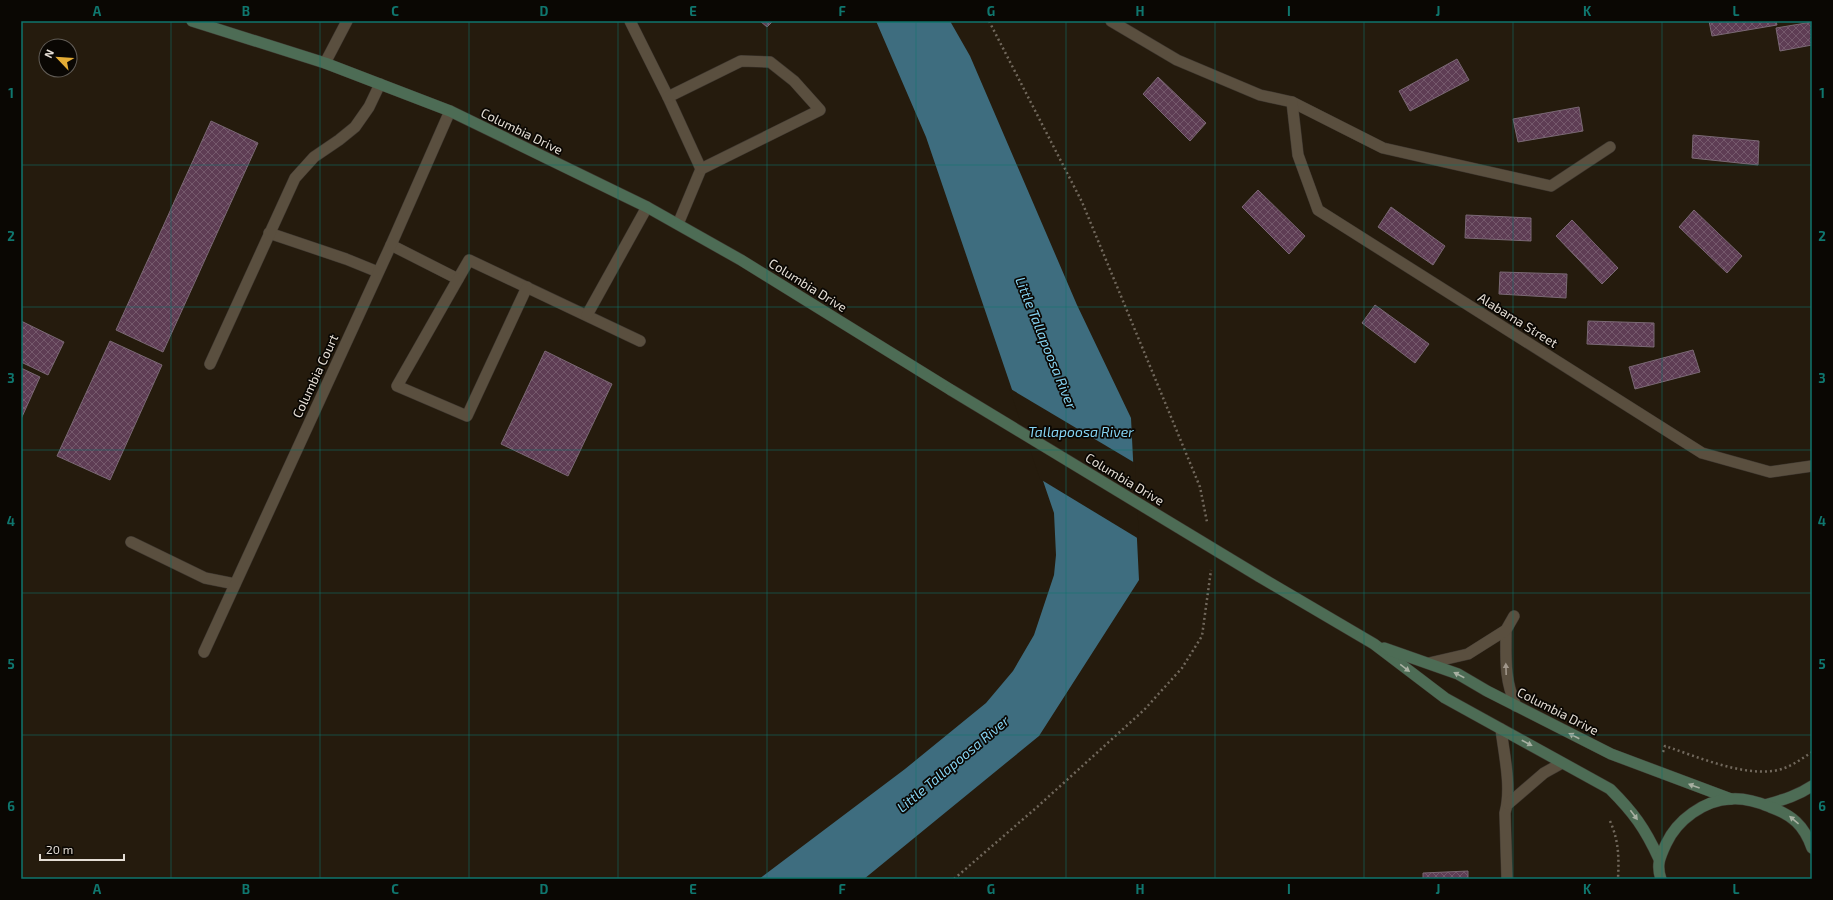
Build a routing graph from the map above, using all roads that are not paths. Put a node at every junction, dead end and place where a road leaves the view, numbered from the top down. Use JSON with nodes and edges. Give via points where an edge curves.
{"nodes":[{"id":1,"x":192,"y":21,"type":"edge"},
{"id":2,"x":346,"y":21,"type":"edge"},
{"id":3,"x":630,"y":21,"type":"edge"},
{"id":4,"x":1111,"y":21,"type":"edge"},
{"id":5,"x":325,"y":63,"type":"junction"},
{"id":6,"x":380,"y":84,"type":"junction"},
{"id":7,"x":668,"y":97,"type":"junction"},
{"id":8,"x":1292,"y":102,"type":"junction"},
{"id":9,"x":450,"y":111,"type":"junction"},
{"id":10,"x":1610,"y":147,"type":"dead end"},
{"id":11,"x":701,"y":169,"type":"junction"},
{"id":12,"x":647,"y":207,"type":"junction"},
{"id":13,"x":678,"y":224,"type":"junction"},
{"id":14,"x":269,"y":233,"type":"junction"},
{"id":15,"x":391,"y":245,"type":"junction"},
{"id":16,"x":378,"y":272,"type":"junction"},
{"id":17,"x":458,"y":279,"type":"junction"},
{"id":18,"x":527,"y":287,"type":"junction"},
{"id":19,"x":587,"y":316,"type":"junction"},
{"id":20,"x":640,"y":341,"type":"dead end"},
{"id":21,"x":210,"y":364,"type":"dead end"},
{"id":22,"x":1812,"y":466,"type":"edge"},
{"id":23,"x":132,"y":542,"type":"dead end"},
{"id":24,"x":235,"y":584,"type":"junction"},
{"id":25,"x":1514,"y":616,"type":"dead end"},
{"id":26,"x":1506,"y":630,"type":"junction"},
{"id":27,"x":1374,"y":644,"type":"junction"},
{"id":28,"x":204,"y":652,"type":"dead end"},
{"id":29,"x":1429,"y":663,"type":"junction"},
{"id":30,"x":1516,"y":706,"type":"junction"},
{"id":31,"x":1501,"y":729,"type":"junction"},
{"id":32,"x":1562,"y":762,"type":"junction"},
{"id":33,"x":1812,"y":786,"type":"edge"},
{"id":34,"x":1731,"y":799,"type":"junction"},
{"id":35,"x":1508,"y":804,"type":"junction"},
{"id":36,"x":1765,"y":805,"type":"junction"},
{"id":37,"x":1812,"y":848,"type":"edge"},
{"id":38,"x":1659,"y":859,"type":"junction"},
{"id":39,"x":1657,"y":876,"type":"edge"},
{"id":40,"x":1507,"y":879,"type":"edge"}],
"edges":[{"from":1,"to":5,"type":"main road","name":"Columbia Drive"},
{"from":2,"to":5,"type":"street"},
{"from":3,"to":7,"type":"street"},
{"from":4,"to":8,"type":"street","via":[[1177,60],[1260,95]]},
{"from":5,"to":6,"type":"main road","name":"Columbia Drive"},
{"from":6,"to":9,"type":"main road","name":"Columbia Drive"},
{"from":6,"to":14,"type":"street","via":[[369,107],[355,127],[314,157],[295,178]]},
{"from":7,"to":11,"type":"street"},
{"from":7,"to":11,"type":"street","via":[[741,61],[770,62],[794,81],[820,110]]},
{"from":8,"to":10,"type":"street","via":[[1383,148],[1551,186]]},
{"from":8,"to":22,"type":"street","name":"Alabama Street","via":[[1298,155],[1318,210],[1702,453],[1770,472]]},
{"from":9,"to":12,"type":"main road","name":"Columbia Drive"},
{"from":9,"to":15,"type":"street","name":"Columbia Court"},
{"from":11,"to":13,"type":"street"},
{"from":12,"to":13,"type":"main road","name":"Columbia Drive"},
{"from":12,"to":19,"type":"street"},
{"from":13,"to":27,"type":"main road","name":"Columbia Drive","bridge":true},
{"from":14,"to":16,"type":"street"},
{"from":14,"to":21,"type":"street"},
{"from":15,"to":16,"type":"street","name":"Columbia Court"},
{"from":15,"to":17,"type":"street"},
{"from":16,"to":24,"type":"street","name":"Columbia Court"},
{"from":17,"to":18,"type":"street","via":[[469,260]]},
{"from":17,"to":18,"type":"street","via":[[397,386],[467,416]]},
{"from":18,"to":19,"type":"street"},
{"from":19,"to":20,"type":"street"},
{"from":23,"to":24,"type":"street","via":[[205,578]]},
{"from":24,"to":28,"type":"street","name":"Columbia Court"},
{"from":25,"to":26,"type":"street"},
{"from":26,"to":29,"type":"street","via":[[1468,654]]},
{"from":30,"to":26,"type":"street","one_way":true,"via":[[1509,691],[1506,672]]},
{"from":27,"to":29,"type":"main road","name":"Columbia Drive"},
{"from":27,"to":31,"type":"main road","name":"Columbia Drive","one_way":true,"via":[[1445,698]]},
{"from":30,"to":29,"type":"main road","name":"Columbia Drive","one_way":true,"via":[[1458,674]]},
{"from":34,"to":30,"type":"main road","name":"Columbia Drive","one_way":true,"via":[[1610,754]]},
{"from":31,"to":32,"type":"main road","name":"Columbia Drive","one_way":true},
{"from":31,"to":35,"type":"street"},
{"from":32,"to":35,"type":"street","via":[[1544,773]]},
{"from":32,"to":38,"type":"main road","name":"Columbia Drive","one_way":true,"via":[[1610,789],[1642,825]]},
{"from":33,"to":36,"type":"main road","via":[[1786,799]]},
{"from":34,"to":36,"type":"main road"},
{"from":34,"to":38,"type":"main road","via":[[1712,803],[1681,822],[1669,838]]},
{"from":35,"to":40,"type":"street","via":[[1505,813]]},
{"from":37,"to":36,"type":"main road","one_way":true,"via":[[1800,825],[1786,813]]},
{"from":38,"to":39,"type":"main road"}]}
